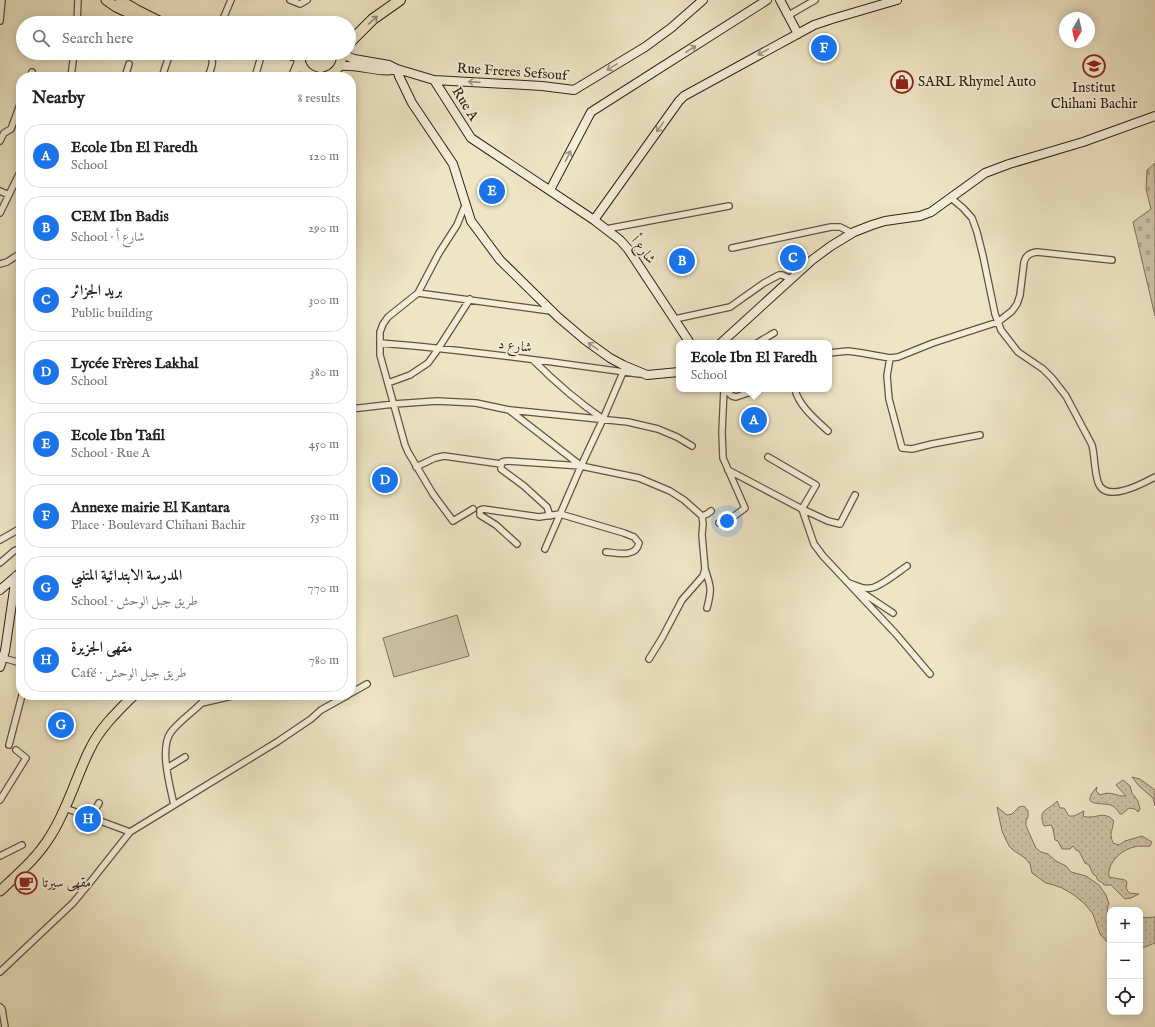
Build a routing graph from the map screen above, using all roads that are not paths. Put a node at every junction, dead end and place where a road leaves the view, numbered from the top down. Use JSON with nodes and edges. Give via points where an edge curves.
{"nodes":[{"id":1,"x":2,"y":0,"type":"edge"},
{"id":2,"x":84,"y":0,"type":"edge"},
{"id":3,"x":106,"y":0,"type":"edge"},
{"id":4,"x":120,"y":0,"type":"edge"},
{"id":5,"x":232,"y":0,"type":"edge"},
{"id":6,"x":290,"y":0,"type":"edge"},
{"id":7,"x":307,"y":0,"type":"edge"},
{"id":8,"x":400,"y":0,"type":"edge"},
{"id":9,"x":703,"y":0,"type":"edge"},
{"id":10,"x":767,"y":0,"type":"edge"},
{"id":11,"x":780,"y":0,"type":"edge"},
{"id":12,"x":815,"y":0,"type":"edge"},
{"id":13,"x":897,"y":0,"type":"edge"},
{"id":14,"x":78,"y":2,"type":"edge"},
{"id":15,"x":789,"y":15,"type":"junction"},
{"id":16,"x":77,"y":16,"type":"edge"},
{"id":17,"x":135,"y":16,"type":"edge"},
{"id":18,"x":148,"y":16,"type":"edge"},
{"id":19,"x":224,"y":16,"type":"edge"},
{"id":20,"x":0,"y":21,"type":"edge"},
{"id":21,"x":798,"y":34,"type":"junction"},
{"id":22,"x":356,"y":36,"type":"edge"},
{"id":23,"x":356,"y":59,"type":"edge"},
{"id":24,"x":73,"y":60,"type":"edge"},
{"id":25,"x":168,"y":60,"type":"edge"},
{"id":26,"x":213,"y":60,"type":"edge"},
{"id":27,"x":260,"y":60,"type":"edge"},
{"id":28,"x":299,"y":60,"type":"edge"},
{"id":29,"x":301,"y":60,"type":"edge"},
{"id":30,"x":341,"y":60,"type":"edge"},
{"id":31,"x":129,"y":64,"type":"dead end"},
{"id":32,"x":339,"y":66,"type":"junction"},
{"id":33,"x":397,"y":68,"type":"junction"},
{"id":34,"x":72,"y":72,"type":"edge"},
{"id":35,"x":127,"y":72,"type":"edge"},
{"id":36,"x":164,"y":72,"type":"edge"},
{"id":37,"x":210,"y":72,"type":"edge"},
{"id":38,"x":256,"y":72,"type":"edge"},
{"id":39,"x":295,"y":72,"type":"edge"},
{"id":40,"x":306,"y":72,"type":"edge"},
{"id":41,"x":334,"y":72,"type":"edge"},
{"id":42,"x":434,"y":80,"type":"junction"},
{"id":43,"x":16,"y":116,"type":"edge"},
{"id":44,"x":1155,"y":116,"type":"edge"},
{"id":45,"x":0,"y":141,"type":"edge"},
{"id":46,"x":16,"y":180,"type":"edge"},
{"id":47,"x":550,"y":190,"type":"junction"},
{"id":48,"x":0,"y":191,"type":"edge"},
{"id":49,"x":9,"y":195,"type":"junction"},
{"id":50,"x":951,"y":198,"type":"junction"},
{"id":51,"x":466,"y":203,"type":"junction"},
{"id":52,"x":729,"y":206,"type":"dead end"},
{"id":53,"x":0,"y":213,"type":"edge"},
{"id":54,"x":594,"y":220,"type":"junction"},
{"id":55,"x":606,"y":229,"type":"junction"},
{"id":56,"x":852,"y":233,"type":"junction"},
{"id":57,"x":732,"y":248,"type":"dead end"},
{"id":58,"x":16,"y":256,"type":"edge"},
{"id":59,"x":1112,"y":260,"type":"dead end"},
{"id":60,"x":0,"y":264,"type":"edge"},
{"id":61,"x":791,"y":279,"type":"junction"},
{"id":62,"x":418,"y":293,"type":"junction"},
{"id":63,"x":470,"y":299,"type":"junction"},
{"id":64,"x":552,"y":311,"type":"junction"},
{"id":65,"x":675,"y":319,"type":"junction"},
{"id":66,"x":998,"y":322,"type":"junction"},
{"id":67,"x":774,"y":333,"type":"dead end"},
{"id":68,"x":688,"y":340,"type":"edge"},
{"id":69,"x":724,"y":340,"type":"edge"},
{"id":70,"x":761,"y":340,"type":"edge"},
{"id":71,"x":380,"y":343,"type":"junction"},
{"id":72,"x":438,"y":349,"type":"junction"},
{"id":73,"x":832,"y":353,"type":"edge"},
{"id":74,"x":890,"y":358,"type":"junction"},
{"id":75,"x":533,"y":360,"type":"junction"},
{"id":76,"x":624,"y":369,"type":"junction"},
{"id":77,"x":676,"y":372,"type":"edge"},
{"id":78,"x":388,"y":383,"type":"junction"},
{"id":79,"x":724,"y":392,"type":"edge"},
{"id":80,"x":727,"y":392,"type":"edge"},
{"id":81,"x":750,"y":392,"type":"edge"},
{"id":82,"x":796,"y":392,"type":"edge"},
{"id":83,"x":394,"y":404,"type":"junction"},
{"id":84,"x":356,"y":408,"type":"edge"},
{"id":85,"x":509,"y":410,"type":"junction"},
{"id":86,"x":603,"y":419,"type":"junction"},
{"id":87,"x":828,"y":431,"type":"dead end"},
{"id":88,"x":980,"y":435,"type":"dead end"},
{"id":89,"x":692,"y":446,"type":"dead end"},
{"id":90,"x":768,"y":457,"type":"dead end"},
{"id":91,"x":501,"y":464,"type":"junction"},
{"id":92,"x":581,"y":466,"type":"junction"},
{"id":93,"x":416,"y":467,"type":"junction"},
{"id":94,"x":728,"y":470,"type":"junction"},
{"id":95,"x":1155,"y":477,"type":"edge"},
{"id":96,"x":855,"y":495,"type":"dead end"},
{"id":97,"x":473,"y":509,"type":"dead end"},
{"id":98,"x":802,"y":509,"type":"junction"},
{"id":99,"x":711,"y":511,"type":"dead end"},
{"id":100,"x":560,"y":514,"type":"junction"},
{"id":101,"x":550,"y":516,"type":"junction"},
{"id":102,"x":702,"y":516,"type":"junction"},
{"id":103,"x":720,"y":523,"type":"dead end"},
{"id":104,"x":16,"y":531,"type":"edge"},
{"id":105,"x":0,"y":540,"type":"edge"},
{"id":106,"x":517,"y":544,"type":"dead end"},
{"id":107,"x":545,"y":549,"type":"dead end"},
{"id":108,"x":16,"y":550,"type":"edge"},
{"id":109,"x":606,"y":552,"type":"dead end"},
{"id":110,"x":0,"y":563,"type":"edge"},
{"id":111,"x":907,"y":566,"type":"dead end"},
{"id":112,"x":705,"y":569,"type":"junction"},
{"id":113,"x":16,"y":577,"type":"edge"},
{"id":114,"x":848,"y":583,"type":"junction"},
{"id":115,"x":16,"y":586,"type":"edge"},
{"id":116,"x":0,"y":590,"type":"edge"},
{"id":117,"x":16,"y":598,"type":"edge"},
{"id":118,"x":13,"y":599,"type":"junction"},
{"id":119,"x":707,"y":608,"type":"dead end"},
{"id":120,"x":893,"y":613,"type":"dead end"},
{"id":121,"x":3,"y":658,"type":"junction"},
{"id":122,"x":649,"y":659,"type":"dead end"},
{"id":123,"x":16,"y":662,"type":"edge"},
{"id":124,"x":0,"y":666,"type":"edge"},
{"id":125,"x":930,"y":674,"type":"dead end"},
{"id":126,"x":367,"y":684,"type":"dead end"},
{"id":127,"x":356,"y":690,"type":"edge"},
{"id":128,"x":21,"y":700,"type":"edge"},
{"id":129,"x":129,"y":700,"type":"edge"},
{"id":130,"x":205,"y":700,"type":"edge"},
{"id":131,"x":215,"y":700,"type":"edge"},
{"id":132,"x":339,"y":700,"type":"edge"},
{"id":133,"x":202,"y":703,"type":"junction"},
{"id":134,"x":9,"y":745,"type":"dead end"},
{"id":135,"x":16,"y":750,"type":"dead end"},
{"id":136,"x":185,"y":757,"type":"dead end"},
{"id":137,"x":167,"y":768,"type":"junction"},
{"id":138,"x":0,"y":800,"type":"edge"},
{"id":139,"x":99,"y":803,"type":"dead end"},
{"id":140,"x":174,"y":805,"type":"junction"},
{"id":141,"x":65,"y":808,"type":"junction"},
{"id":142,"x":91,"y":818,"type":"junction"},
{"id":143,"x":130,"y":832,"type":"junction"},
{"id":144,"x":22,"y":845,"type":"dead end"},
{"id":145,"x":0,"y":856,"type":"edge"},
{"id":146,"x":0,"y":891,"type":"edge"},
{"id":147,"x":0,"y":972,"type":"edge"},
{"id":148,"x":0,"y":1007,"type":"edge"},
{"id":149,"x":5,"y":1027,"type":"edge"}],
"edges":[{"from":1,"to":20,"type":"street"},
{"from":2,"to":14,"type":"street"},
{"from":3,"to":17,"type":"main road"},
{"from":4,"to":18,"type":"main road"},
{"from":5,"to":19,"type":"street"},
{"from":6,"to":7,"type":"street","via":[[300,4]]},
{"from":22,"to":8,"type":"highway","one_way":true,"via":[[376,17]]},
{"from":9,"to":42,"type":"main road","name":"Rue Freres Sefsouf","one_way":true,"via":[[645,48],[574,90]]},
{"from":47,"to":10,"type":"main road","one_way":true,"via":[[590,112]]},
{"from":11,"to":15,"type":"main road"},
{"from":12,"to":15,"type":"street"},
{"from":13,"to":21,"type":"main road","via":[[814,25]]},
{"from":14,"to":16,"type":"street"},
{"from":15,"to":21,"type":"main road"},
{"from":21,"to":54,"type":"main road","one_way":true,"via":[[684,96]]},
{"from":23,"to":33,"type":"main road","name":"Rue A"},
{"from":24,"to":34,"type":"street"},
{"from":25,"to":36,"type":"street"},
{"from":26,"to":37,"type":"street"},
{"from":27,"to":38,"type":"street"},
{"from":28,"to":39,"type":"main road"},
{"from":29,"to":40,"type":"main road"},
{"from":30,"to":32,"type":"main road"},
{"from":31,"to":35,"type":"street"},
{"from":32,"to":33,"type":"main road","via":[[388,71]]},
{"from":32,"to":41,"type":"main road"},
{"from":33,"to":42,"type":"main road","name":"Rue A"},
{"from":33,"to":51,"type":"main road","via":[[412,103],[453,164]]},
{"from":42,"to":47,"type":"main road","name":"Rue A","via":[[471,138]]},
{"from":43,"to":45,"type":"street","via":[[11,129]]},
{"from":44,"to":50,"type":"main road","via":[[985,173]]},
{"from":46,"to":49,"type":"street"},
{"from":47,"to":54,"type":"main road","name":"شارع أ"},
{"from":48,"to":49,"type":"street"},
{"from":49,"to":53,"type":"street"},
{"from":50,"to":56,"type":"main road","via":[[932,212],[885,221]]},
{"from":50,"to":66,"type":"street","via":[[972,218]]},
{"from":51,"to":62,"type":"street","via":[[457,225]]},
{"from":51,"to":64,"type":"main road","via":[[471,221],[487,245]]},
{"from":52,"to":55,"type":"street"},
{"from":54,"to":55,"type":"main road","name":"شارع أ"},
{"from":55,"to":65,"type":"main road","name":"شارع أ","via":[[628,248]]},
{"from":56,"to":57,"type":"street","via":[[840,227],[831,227]]},
{"from":56,"to":61,"type":"main road","via":[[812,260]]},
{"from":58,"to":60,"type":"street"},
{"from":59,"to":66,"type":"street","via":[[1031,253],[1026,256],[1024,262],[1017,304]]},
{"from":61,"to":65,"type":"street","via":[[782,275],[774,276],[730,307]]},
{"from":61,"to":69,"type":"main road"},
{"from":62,"to":63,"type":"street"},
{"from":62,"to":71,"type":"street","via":[[388,316],[380,332]]},
{"from":63,"to":64,"type":"street"},
{"from":63,"to":72,"type":"street"},
{"from":76,"to":64,"type":"main road","one_way":true},
{"from":65,"to":68,"type":"main road","name":"شارع أ"},
{"from":66,"to":74,"type":"street"},
{"from":66,"to":95,"type":"street","via":[[1018,352],[1048,373],[1066,396],[1092,445],[1098,484],[1101,488],[1116,492],[1126,490]]},
{"from":67,"to":70,"type":"street"},
{"from":71,"to":72,"type":"street","name":"شارع د"},
{"from":71,"to":78,"type":"street","via":[[380,355]]},
{"from":72,"to":75,"type":"street","name":"شارع د"},
{"from":72,"to":78,"type":"street","via":[[428,363],[410,375]]},
{"from":73,"to":74,"type":"street","via":[[848,351]]},
{"from":74,"to":88,"type":"street","via":[[887,376],[889,399],[902,448],[912,449]]},
{"from":75,"to":76,"type":"street","name":"شارع د"},
{"from":75,"to":86,"type":"street","via":[[550,377]]},
{"from":76,"to":77,"type":"main road","via":[[647,375]]},
{"from":76,"to":86,"type":"street"},
{"from":78,"to":83,"type":"street"},
{"from":79,"to":94,"type":"street","via":[[722,445],[723,458]]},
{"from":80,"to":81,"type":"street","via":[[736,396]]},
{"from":82,"to":87,"type":"street","via":[[798,399],[811,415]]},
{"from":83,"to":84,"type":"street"},
{"from":83,"to":85,"type":"street","via":[[445,401],[476,403]]},
{"from":83,"to":93,"type":"street","via":[[405,445]]},
{"from":85,"to":86,"type":"street"},
{"from":85,"to":92,"type":"street"},
{"from":86,"to":89,"type":"street","via":[[658,429]]},
{"from":86,"to":92,"type":"street"},
{"from":90,"to":98,"type":"street","via":[[816,485]]},
{"from":91,"to":92,"type":"street","via":[[507,461]]},
{"from":91,"to":93,"type":"street","via":[[444,456]]},
{"from":91,"to":101,"type":"street","via":[[501,469],[547,507]]},
{"from":92,"to":100,"type":"street"},
{"from":92,"to":102,"type":"street","via":[[653,483],[684,500]]},
{"from":93,"to":97,"type":"street","via":[[453,521]]},
{"from":94,"to":98,"type":"street"},
{"from":94,"to":103,"type":"street","via":[[745,508],[729,520]]},
{"from":96,"to":98,"type":"street","via":[[840,524]]},
{"from":98,"to":114,"type":"street","via":[[814,544]]},
{"from":99,"to":102,"type":"street"},
{"from":100,"to":101,"type":"street"},
{"from":100,"to":107,"type":"street"},
{"from":100,"to":109,"type":"street","via":[[624,533],[634,537],[639,543],[634,552]]},
{"from":101,"to":106,"type":"street","via":[[480,510],[480,515]]},
{"from":102,"to":112,"type":"street"},
{"from":104,"to":105,"type":"street"},
{"from":108,"to":110,"type":"street"},
{"from":111,"to":114,"type":"street","via":[[872,588]]},
{"from":112,"to":119,"type":"street","via":[[711,586]]},
{"from":112,"to":122,"type":"street","via":[[703,576],[682,600]]},
{"from":113,"to":116,"type":"main road"},
{"from":114,"to":120,"type":"street"},
{"from":114,"to":125,"type":"street"},
{"from":115,"to":118,"type":"main road"},
{"from":117,"to":118,"type":"street"},
{"from":118,"to":121,"type":"main road"},
{"from":121,"to":123,"type":"street"},
{"from":121,"to":124,"type":"main road"},
{"from":126,"to":127,"type":"street"},
{"from":128,"to":134,"type":"street"},
{"from":129,"to":141,"type":"main road","via":[[102,728],[90,748]]},
{"from":130,"to":133,"type":"street"},
{"from":131,"to":133,"type":"street"},
{"from":132,"to":140,"type":"street","via":[[277,742]]},
{"from":133,"to":137,"type":"street","via":[[167,740]]},
{"from":135,"to":138,"type":"street","via":[[26,758]]},
{"from":136,"to":137,"type":"street"},
{"from":137,"to":140,"type":"street"},
{"from":139,"to":142,"type":"street"},
{"from":140,"to":143,"type":"street"},
{"from":141,"to":142,"type":"street"},
{"from":141,"to":146,"type":"main road","via":[[51,836],[38,854]]},
{"from":142,"to":143,"type":"street"},
{"from":143,"to":147,"type":"street","via":[[73,903]]},
{"from":144,"to":145,"type":"street"},
{"from":148,"to":149,"type":"street"}]}
